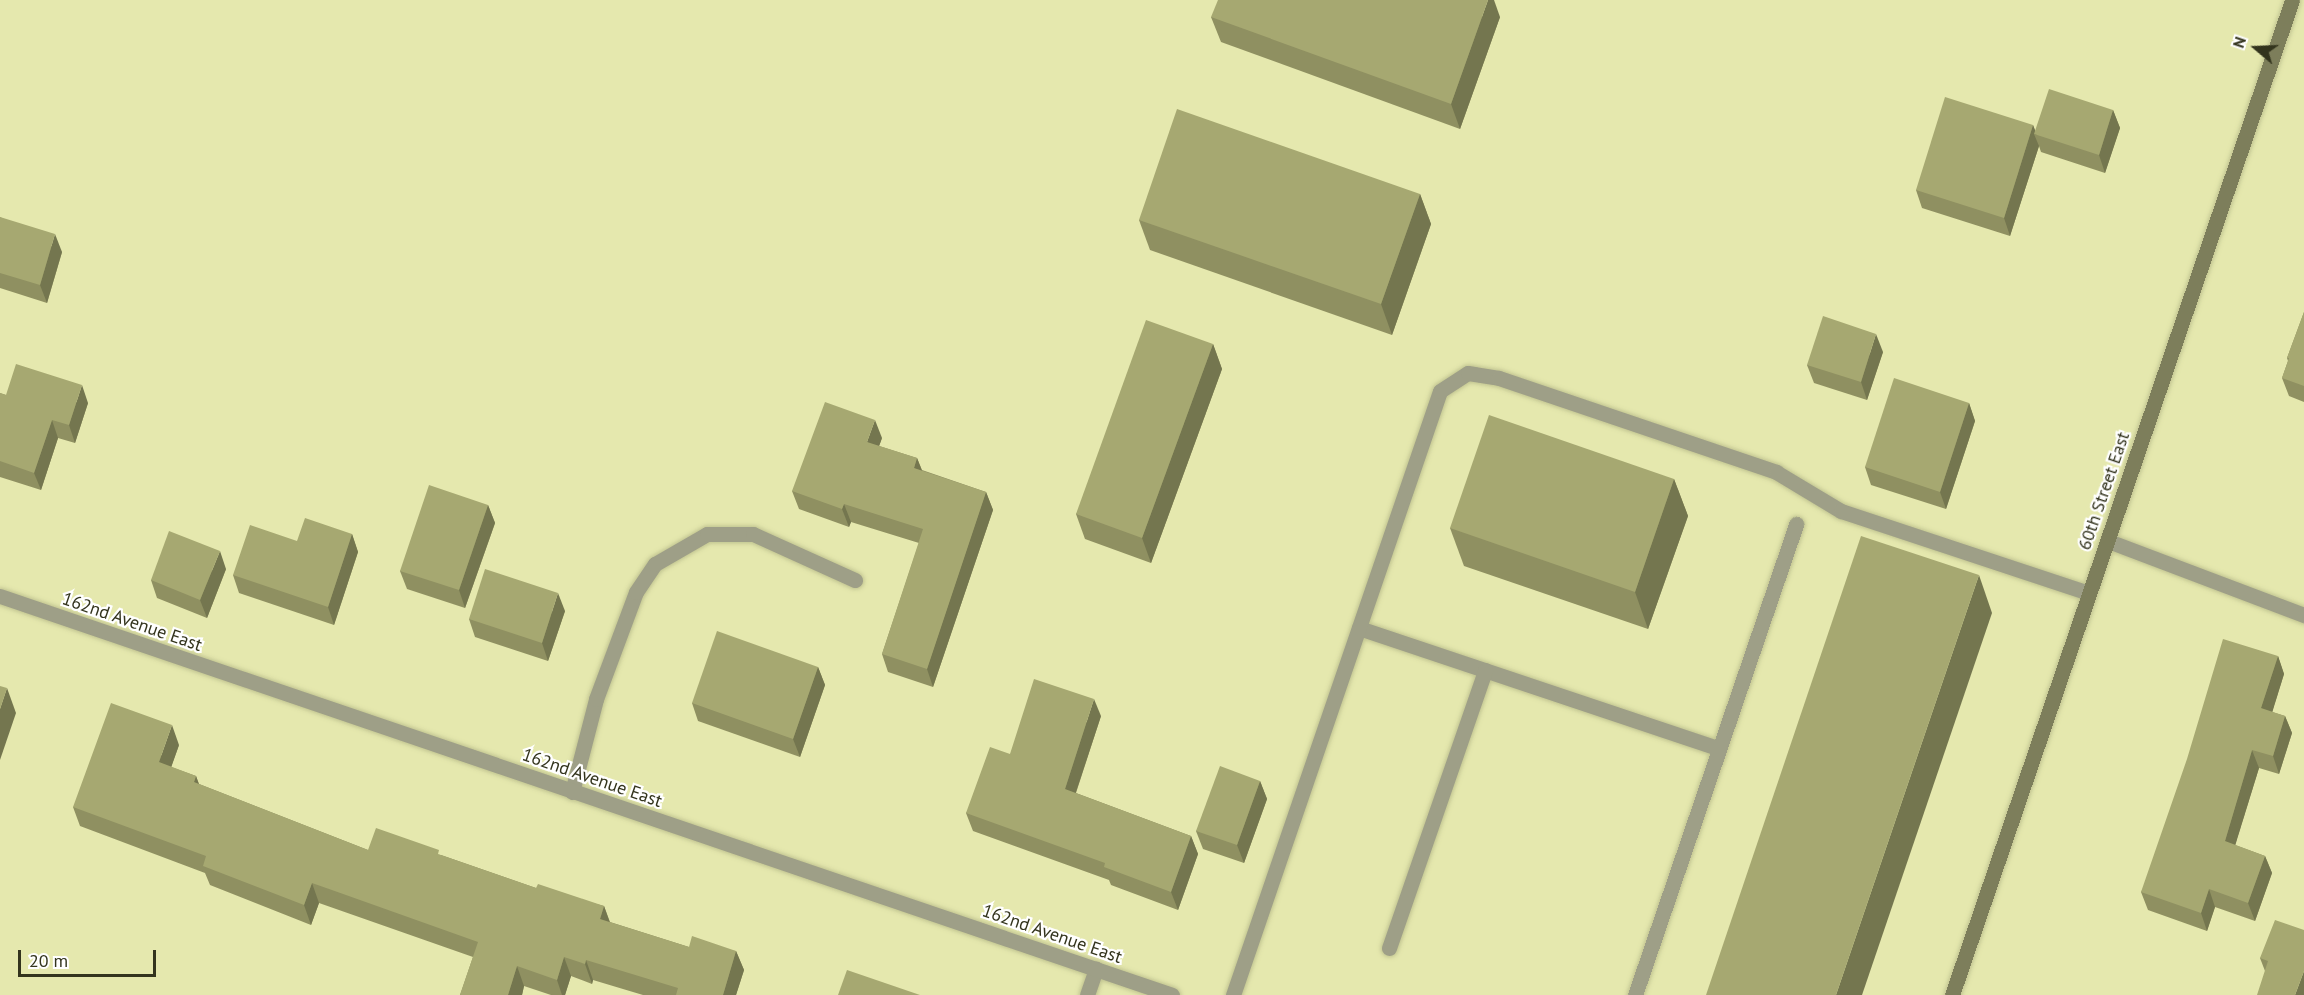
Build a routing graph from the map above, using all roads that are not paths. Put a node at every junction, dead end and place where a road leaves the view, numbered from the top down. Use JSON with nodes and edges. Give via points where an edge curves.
{"nodes":[{"id":1,"x":2292,"y":0,"type":"edge"},
{"id":2,"x":1796,"y":524,"type":"dead end"},
{"id":3,"x":2108,"y":541,"type":"junction"},
{"id":4,"x":855,"y":580,"type":"dead end"},
{"id":5,"x":2090,"y":593,"type":"junction"},
{"id":6,"x":0,"y":596,"type":"edge"},
{"id":7,"x":2304,"y":615,"type":"edge"},
{"id":8,"x":1359,"y":628,"type":"junction"},
{"id":9,"x":1485,"y":670,"type":"junction"},
{"id":10,"x":1718,"y":748,"type":"junction"},
{"id":11,"x":572,"y":792,"type":"junction"},
{"id":12,"x":1389,"y":948,"type":"dead end"},
{"id":13,"x":1096,"y":969,"type":"junction"},
{"id":14,"x":1087,"y":995,"type":"edge"},
{"id":15,"x":1172,"y":995,"type":"edge"},
{"id":16,"x":1233,"y":995,"type":"edge"},
{"id":17,"x":1635,"y":995,"type":"edge"},
{"id":18,"x":1952,"y":995,"type":"edge"}],
"edges":[{"from":1,"to":3,"type":"street","name":"60th Street East"},
{"from":2,"to":10,"type":"street"},
{"from":3,"to":5,"type":"street","name":"60th Street East"},
{"from":3,"to":7,"type":"street"},
{"from":4,"to":11,"type":"street","via":[[753,534],[707,534],[655,564],[636,592],[596,699]]},
{"from":5,"to":8,"type":"street","via":[[1841,511],[1776,472],[1499,378],[1468,373],[1440,392]]},
{"from":5,"to":18,"type":"street","name":"60th Street East"},
{"from":6,"to":11,"type":"street","name":"162nd Avenue East"},
{"from":8,"to":9,"type":"street"},
{"from":8,"to":16,"type":"street"},
{"from":9,"to":10,"type":"street"},
{"from":9,"to":12,"type":"street"},
{"from":10,"to":17,"type":"street"},
{"from":11,"to":13,"type":"street","name":"162nd Avenue East"},
{"from":13,"to":14,"type":"street"},
{"from":13,"to":15,"type":"street","name":"162nd Avenue East"}]}
